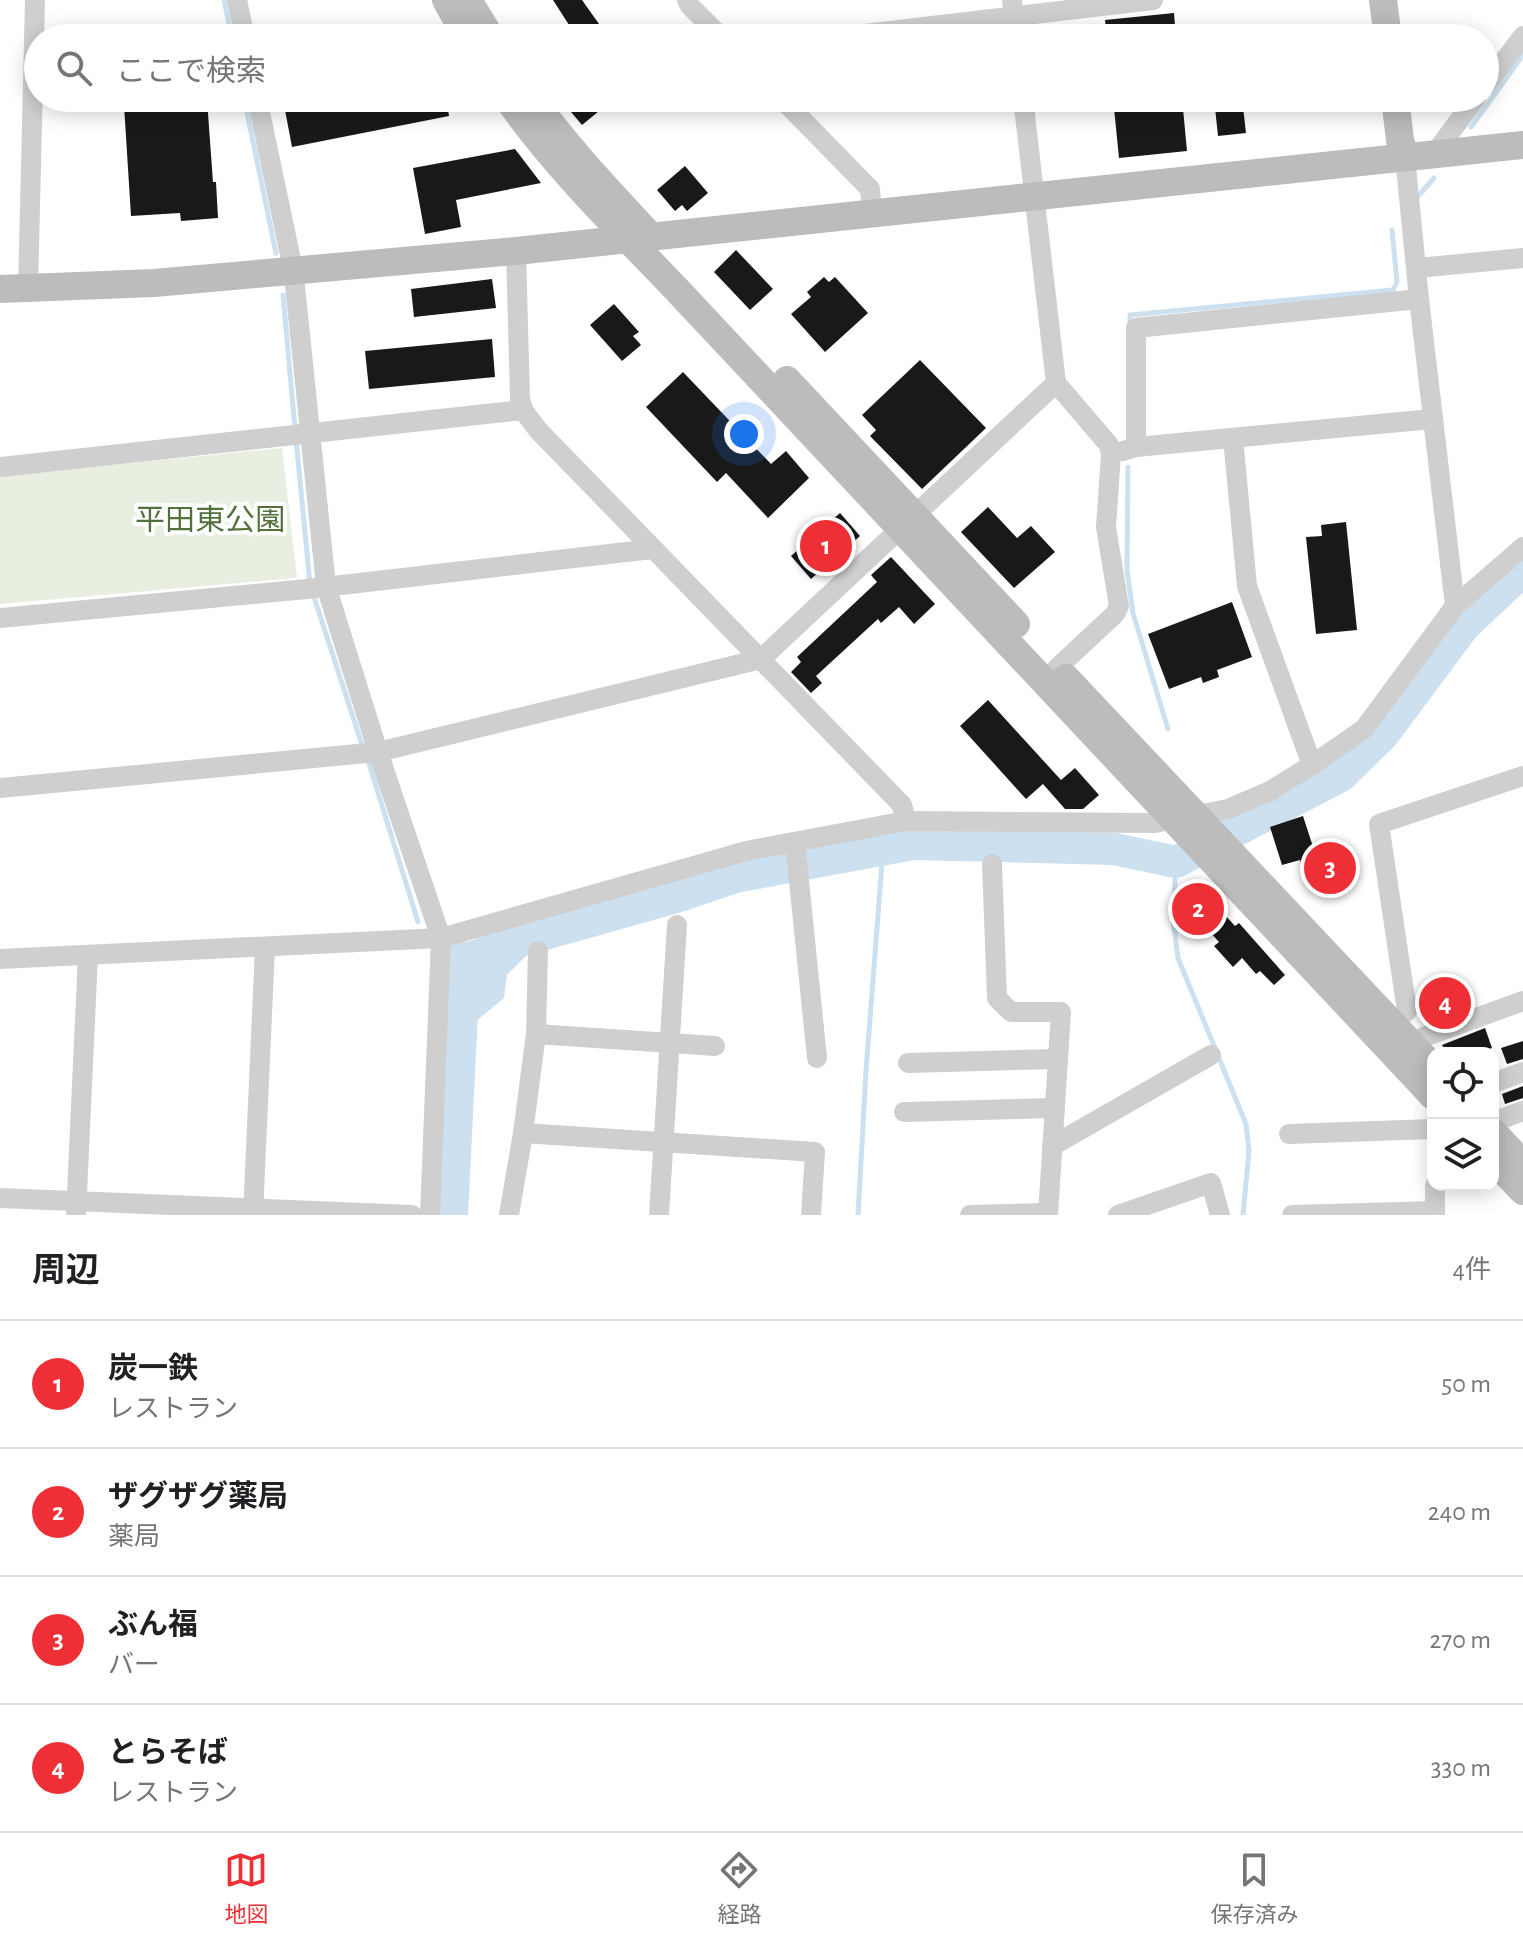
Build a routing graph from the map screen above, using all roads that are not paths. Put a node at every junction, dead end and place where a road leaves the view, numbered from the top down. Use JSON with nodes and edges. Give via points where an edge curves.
{"nodes":[{"id":1,"x":35,"y":0,"type":"edge"},
{"id":2,"x":237,"y":0,"type":"edge"},
{"id":3,"x":446,"y":0,"type":"edge"},
{"id":4,"x":468,"y":0,"type":"edge"},
{"id":5,"x":687,"y":0,"type":"edge"},
{"id":6,"x":1153,"y":0,"type":"edge"},
{"id":7,"x":1383,"y":0,"type":"edge"},
{"id":8,"x":1013,"y":8,"type":"edge"},
{"id":9,"x":33,"y":24,"type":"edge"},
{"id":10,"x":242,"y":24,"type":"edge"},
{"id":11,"x":459,"y":24,"type":"edge"},
{"id":12,"x":483,"y":24,"type":"edge"},
{"id":13,"x":708,"y":24,"type":"edge"},
{"id":14,"x":916,"y":24,"type":"edge"},
{"id":15,"x":1386,"y":24,"type":"edge"},
{"id":16,"x":1523,"y":36,"type":"edge"},
{"id":17,"x":1499,"y":68,"type":"edge"},
{"id":18,"x":27,"y":112,"type":"edge"},
{"id":19,"x":260,"y":112,"type":"edge"},
{"id":20,"x":517,"y":112,"type":"edge"},
{"id":21,"x":542,"y":112,"type":"edge"},
{"id":22,"x":795,"y":112,"type":"edge"},
{"id":23,"x":1025,"y":112,"type":"edge"},
{"id":24,"x":1397,"y":112,"type":"edge"},
{"id":25,"x":1466,"y":112,"type":"edge"},
{"id":26,"x":1523,"y":145,"type":"edge"},
{"id":27,"x":1434,"y":154,"type":"junction"},
{"id":28,"x":1405,"y":157,"type":"junction"},
{"id":29,"x":1035,"y":196,"type":"junction"},
{"id":30,"x":872,"y":213,"type":"junction"},
{"id":31,"x":640,"y":238,"type":"junction"},
{"id":32,"x":516,"y":251,"type":"junction"},
{"id":33,"x":1523,"y":258,"type":"edge"},
{"id":34,"x":1417,"y":268,"type":"junction"},
{"id":35,"x":292,"y":271,"type":"junction"},
{"id":36,"x":14,"y":289,"type":"edge"},
{"id":37,"x":1419,"y":299,"type":"junction"},
{"id":38,"x":1056,"y":383,"type":"junction"},
{"id":39,"x":523,"y":410,"type":"junction"},
{"id":40,"x":1432,"y":419,"type":"junction"},
{"id":41,"x":300,"y":434,"type":"junction"},
{"id":42,"x":1233,"y":438,"type":"junction"},
{"id":43,"x":1136,"y":447,"type":"junction"},
{"id":44,"x":1111,"y":454,"type":"junction"},
{"id":45,"x":0,"y":467,"type":"edge"},
{"id":46,"x":908,"y":522,"type":"junction"},
{"id":47,"x":1523,"y":547,"type":"edge"},
{"id":48,"x":652,"y":549,"type":"junction"},
{"id":49,"x":317,"y":587,"type":"junction"},
{"id":50,"x":1455,"y":606,"type":"junction"},
{"id":51,"x":0,"y":618,"type":"edge"},
{"id":52,"x":761,"y":659,"type":"junction"},
{"id":53,"x":1057,"y":668,"type":"junction"},
{"id":54,"x":369,"y":752,"type":"junction"},
{"id":55,"x":1312,"y":765,"type":"junction"},
{"id":56,"x":1523,"y":776,"type":"edge"},
{"id":57,"x":0,"y":788,"type":"edge"},
{"id":58,"x":906,"y":821,"type":"junction"},
{"id":59,"x":1194,"y":827,"type":"junction"},
{"id":60,"x":796,"y":847,"type":"junction"},
{"id":61,"x":992,"y":864,"type":"dead end"},
{"id":62,"x":677,"y":925,"type":"dead end"},
{"id":63,"x":441,"y":938,"type":"junction"},
{"id":64,"x":265,"y":947,"type":"junction"},
{"id":65,"x":538,"y":951,"type":"dead end"},
{"id":66,"x":88,"y":955,"type":"junction"},
{"id":67,"x":0,"y":959,"type":"edge"},
{"id":68,"x":1523,"y":1001,"type":"edge"},
{"id":69,"x":536,"y":1034,"type":"junction"},
{"id":70,"x":1394,"y":1035,"type":"junction"},
{"id":71,"x":669,"y":1043,"type":"junction"},
{"id":72,"x":715,"y":1046,"type":"dead end"},
{"id":73,"x":1211,"y":1055,"type":"dead end"},
{"id":74,"x":817,"y":1058,"type":"dead end"},
{"id":75,"x":1058,"y":1059,"type":"junction"},
{"id":76,"x":1427,"y":1062,"type":"edge"},
{"id":77,"x":908,"y":1063,"type":"dead end"},
{"id":78,"x":1523,"y":1072,"type":"edge"},
{"id":79,"x":1499,"y":1081,"type":"edge"},
{"id":80,"x":1427,"y":1087,"type":"edge"},
{"id":81,"x":1055,"y":1108,"type":"junction"},
{"id":82,"x":1523,"y":1111,"type":"edge"},
{"id":83,"x":904,"y":1112,"type":"dead end"},
{"id":84,"x":1499,"y":1120,"type":"edge"},
{"id":85,"x":1427,"y":1129,"type":"edge"},
{"id":86,"x":523,"y":1133,"type":"junction"},
{"id":87,"x":1289,"y":1134,"type":"dead end"},
{"id":88,"x":1499,"y":1138,"type":"edge"},
{"id":89,"x":662,"y":1143,"type":"junction"},
{"id":90,"x":1052,"y":1146,"type":"junction"},
{"id":91,"x":1523,"y":1164,"type":"edge"},
{"id":92,"x":1499,"y":1166,"type":"edge"},
{"id":93,"x":1435,"y":1191,"type":"edge"},
{"id":94,"x":1523,"y":1191,"type":"edge"},
{"id":95,"x":0,"y":1198,"type":"edge"},
{"id":96,"x":76,"y":1208,"type":"edge"},
{"id":97,"x":253,"y":1212,"type":"edge"},
{"id":98,"x":1435,"y":1213,"type":"edge"},
{"id":99,"x":1048,"y":1214,"type":"edge"},
{"id":100,"x":412,"y":1215,"type":"edge"},
{"id":101,"x":430,"y":1215,"type":"edge"},
{"id":102,"x":509,"y":1215,"type":"edge"},
{"id":103,"x":659,"y":1215,"type":"edge"},
{"id":104,"x":811,"y":1215,"type":"edge"},
{"id":105,"x":970,"y":1215,"type":"edge"},
{"id":106,"x":1118,"y":1215,"type":"edge"},
{"id":107,"x":1220,"y":1215,"type":"edge"},
{"id":108,"x":1292,"y":1215,"type":"edge"}],
"edges":[{"from":1,"to":9,"type":"street"},
{"from":2,"to":10,"type":"street"},
{"from":3,"to":11,"type":"street"},
{"from":4,"to":12,"type":"street"},
{"from":5,"to":13,"type":"street"},
{"from":6,"to":8,"type":"street"},
{"from":7,"to":15,"type":"street"},
{"from":8,"to":14,"type":"street"},
{"from":16,"to":17,"type":"street"},
{"from":18,"to":36,"type":"street"},
{"from":19,"to":35,"type":"street"},
{"from":20,"to":31,"type":"street","via":[[589,199]]},
{"from":21,"to":31,"type":"street","via":[[605,186]]},
{"from":22,"to":30,"type":"street","via":[[870,189]]},
{"from":23,"to":29,"type":"street"},
{"from":24,"to":28,"type":"street"},
{"from":25,"to":27,"type":"street"},
{"from":26,"to":27,"type":"street"},
{"from":27,"to":28,"type":"street"},
{"from":28,"to":29,"type":"street"},
{"from":28,"to":34,"type":"street"},
{"from":29,"to":30,"type":"street"},
{"from":29,"to":38,"type":"street"},
{"from":30,"to":31,"type":"street"},
{"from":31,"to":32,"type":"street"},
{"from":31,"to":46,"type":"street"},
{"from":32,"to":35,"type":"street"},
{"from":32,"to":39,"type":"street"},
{"from":33,"to":34,"type":"street"},
{"from":34,"to":37,"type":"street"},
{"from":35,"to":36,"type":"street"},
{"from":35,"to":41,"type":"street"},
{"from":37,"to":40,"type":"street"},
{"from":37,"to":43,"type":"street","via":[[1136,328]]},
{"from":38,"to":44,"type":"street"},
{"from":38,"to":46,"type":"street"},
{"from":39,"to":41,"type":"street"},
{"from":39,"to":48,"type":"street"},
{"from":40,"to":42,"type":"street"},
{"from":40,"to":50,"type":"street"},
{"from":41,"to":45,"type":"street"},
{"from":41,"to":49,"type":"street"},
{"from":42,"to":43,"type":"street"},
{"from":42,"to":55,"type":"street","via":[[1247,586]]},
{"from":43,"to":44,"type":"street"},
{"from":44,"to":53,"type":"street","via":[[1106,527],[1119,606]]},
{"from":46,"to":52,"type":"street"},
{"from":46,"to":53,"type":"street"},
{"from":46,"to":59,"type":"street"},
{"from":47,"to":50,"type":"street"},
{"from":48,"to":49,"type":"street"},
{"from":48,"to":52,"type":"street"},
{"from":49,"to":51,"type":"street"},
{"from":49,"to":54,"type":"street"},
{"from":50,"to":55,"type":"street","via":[[1364,729]]},
{"from":52,"to":54,"type":"street"},
{"from":52,"to":58,"type":"street","via":[[902,805]]},
{"from":53,"to":59,"type":"street"},
{"from":54,"to":57,"type":"street"},
{"from":54,"to":63,"type":"street"},
{"from":55,"to":59,"type":"street"},
{"from":56,"to":70,"type":"street","via":[[1379,824],[1407,1011]]},
{"from":58,"to":59,"type":"street"},
{"from":58,"to":60,"type":"street"},
{"from":59,"to":70,"type":"street"},
{"from":60,"to":63,"type":"street","via":[[746,851]]},
{"from":60,"to":74,"type":"street"},
{"from":61,"to":75,"type":"street","via":[[997,998],[1011,1012],[1061,1012]]},
{"from":62,"to":71,"type":"street"},
{"from":63,"to":64,"type":"street"},
{"from":63,"to":101,"type":"street"},
{"from":64,"to":66,"type":"street"},
{"from":64,"to":97,"type":"street"},
{"from":65,"to":69,"type":"street"},
{"from":66,"to":67,"type":"street"},
{"from":66,"to":96,"type":"street"},
{"from":68,"to":70,"type":"street"},
{"from":69,"to":71,"type":"street"},
{"from":69,"to":86,"type":"street"},
{"from":70,"to":76,"type":"street"},
{"from":70,"to":80,"type":"street"},
{"from":71,"to":72,"type":"street"},
{"from":71,"to":89,"type":"street"},
{"from":73,"to":90,"type":"street"},
{"from":75,"to":77,"type":"street"},
{"from":75,"to":81,"type":"street"},
{"from":78,"to":79,"type":"street"},
{"from":81,"to":83,"type":"street"},
{"from":81,"to":90,"type":"street"},
{"from":82,"to":84,"type":"street"},
{"from":85,"to":87,"type":"street"},
{"from":86,"to":89,"type":"street"},
{"from":86,"to":102,"type":"street"},
{"from":88,"to":91,"type":"street"},
{"from":89,"to":103,"type":"street"},
{"from":89,"to":104,"type":"street","via":[[815,1152]]},
{"from":90,"to":99,"type":"street"},
{"from":92,"to":94,"type":"street"},
{"from":93,"to":98,"type":"street"},
{"from":95,"to":96,"type":"street"},
{"from":96,"to":97,"type":"street"},
{"from":97,"to":100,"type":"street"},
{"from":98,"to":108,"type":"street"},
{"from":99,"to":105,"type":"street"},
{"from":106,"to":107,"type":"street","via":[[1211,1183]]}]}
